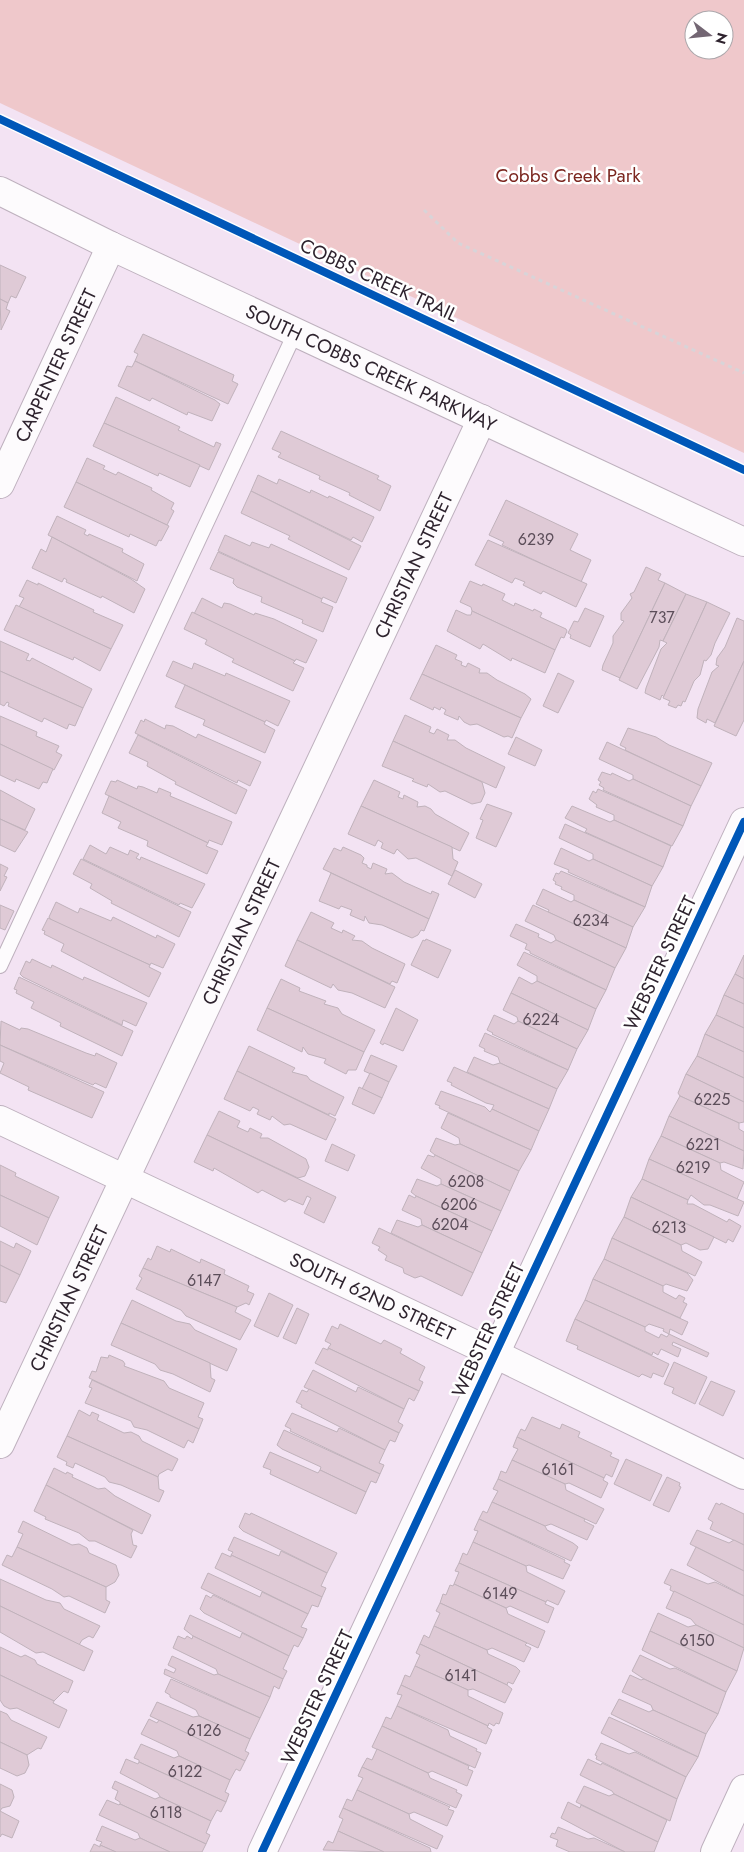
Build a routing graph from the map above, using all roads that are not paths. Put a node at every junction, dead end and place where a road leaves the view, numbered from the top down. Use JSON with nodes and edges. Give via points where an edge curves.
{"nodes":[{"id":1,"x":0,"y":191,"type":"edge"},
{"id":2,"x":112,"y":246,"type":"junction"},
{"id":3,"x":296,"y":331,"type":"junction"},
{"id":4,"x":482,"y":419,"type":"junction"},
{"id":5,"x":0,"y":484,"type":"edge"},
{"id":6,"x":744,"y":542,"type":"edge"},
{"id":7,"x":744,"y":822,"type":"edge"},
{"id":8,"x":0,"y":966,"type":"edge"},
{"id":9,"x":0,"y":1120,"type":"edge"},
{"id":10,"x":124,"y":1179,"type":"junction"},
{"id":11,"x":495,"y":1354,"type":"junction"},
{"id":12,"x":0,"y":1444,"type":"edge"},
{"id":13,"x":744,"y":1475,"type":"edge"},
{"id":14,"x":744,"y":1790,"type":"edge"},
{"id":15,"x":262,"y":1852,"type":"edge"},
{"id":16,"x":715,"y":1852,"type":"edge"}],
"edges":[{"from":1,"to":2,"type":"street","name":"SOUTH COBBS CREEK PARKWAY"},
{"from":2,"to":3,"type":"street","name":"SOUTH COBBS CREEK PARKWAY"},
{"from":2,"to":5,"type":"street","name":"CARPENTER STREET"},
{"from":3,"to":4,"type":"street","name":"SOUTH COBBS CREEK PARKWAY"},
{"from":3,"to":8,"type":"lane"},
{"from":4,"to":6,"type":"street","name":"SOUTH COBBS CREEK PARKWAY"},
{"from":4,"to":10,"type":"street","name":"CHRISTIAN STREET"},
{"from":7,"to":11,"type":"street","name":"WEBSTER STREET"},
{"from":9,"to":10,"type":"street","name":"SOUTH 62ND STREET"},
{"from":10,"to":11,"type":"street","name":"SOUTH 62ND STREET"},
{"from":10,"to":12,"type":"street","name":"CHRISTIAN STREET"},
{"from":11,"to":13,"type":"street","name":"SOUTH 62ND STREET"},
{"from":11,"to":15,"type":"street","name":"WEBSTER STREET"},
{"from":14,"to":16,"type":"street"}]}
